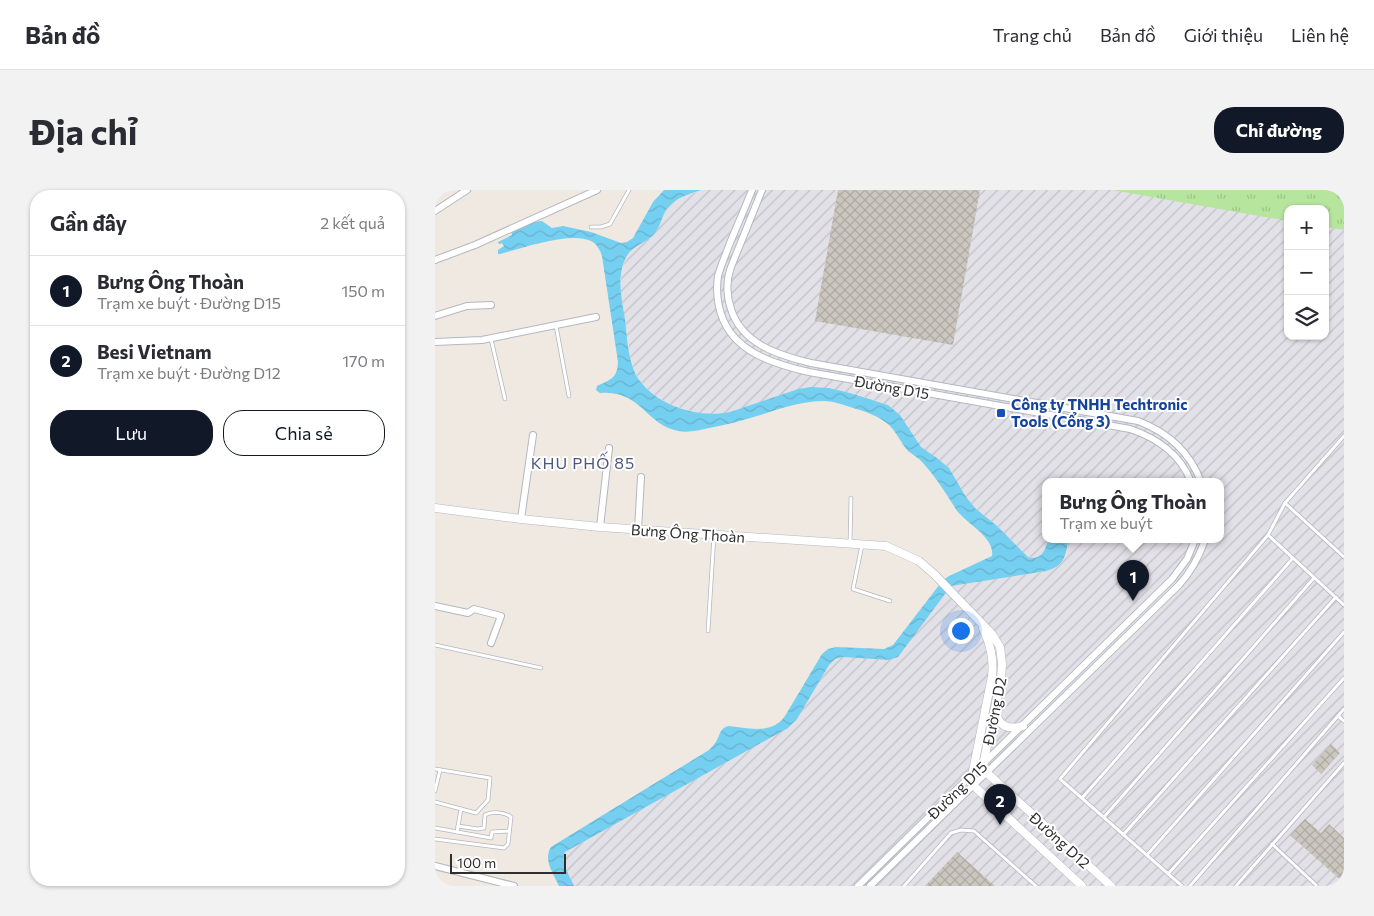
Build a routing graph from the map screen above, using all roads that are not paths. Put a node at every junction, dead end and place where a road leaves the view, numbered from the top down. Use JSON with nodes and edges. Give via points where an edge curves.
{"nodes":[{"id":1,"x":467,"y":190,"type":"edge"},
{"id":2,"x":597,"y":190,"type":"edge"},
{"id":3,"x":629,"y":190,"type":"edge"},
{"id":4,"x":752,"y":190,"type":"edge"},
{"id":5,"x":763,"y":190,"type":"edge"},
{"id":6,"x":435,"y":211,"type":"edge"},
{"id":7,"x":591,"y":227,"type":"dead end"},
{"id":8,"x":435,"y":260,"type":"edge"},
{"id":9,"x":491,"y":305,"type":"dead end"},
{"id":10,"x":435,"y":316,"type":"edge"},
{"id":11,"x":596,"y":317,"type":"dead end"},
{"id":12,"x":556,"y":325,"type":"junction"},
{"id":13,"x":491,"y":338,"type":"junction"},
{"id":14,"x":435,"y":342,"type":"edge"},
{"id":15,"x":569,"y":396,"type":"dead end"},
{"id":16,"x":505,"y":399,"type":"dead end"},
{"id":17,"x":1034,"y":403,"type":"junction"},
{"id":18,"x":1032,"y":412,"type":"junction"},
{"id":19,"x":533,"y":435,"type":"dead end"},
{"id":20,"x":1344,"y":436,"type":"edge"},
{"id":21,"x":609,"y":448,"type":"dead end"},
{"id":22,"x":641,"y":477,"type":"dead end"},
{"id":23,"x":1189,"y":478,"type":"edge"},
{"id":24,"x":1199,"y":478,"type":"edge"},
{"id":25,"x":851,"y":498,"type":"dead end"},
{"id":26,"x":1285,"y":503,"type":"junction"},
{"id":27,"x":435,"y":508,"type":"edge"},
{"id":28,"x":521,"y":519,"type":"junction"},
{"id":29,"x":600,"y":527,"type":"junction"},
{"id":30,"x":638,"y":530,"type":"junction"},
{"id":31,"x":713,"y":535,"type":"junction"},
{"id":32,"x":1268,"y":536,"type":"junction"},
{"id":33,"x":1194,"y":543,"type":"edge"},
{"id":34,"x":1204,"y":543,"type":"edge"},
{"id":35,"x":850,"y":544,"type":"junction"},
{"id":36,"x":862,"y":546,"type":"junction"},
{"id":37,"x":1344,"y":557,"type":"edge"},
{"id":38,"x":1293,"y":558,"type":"junction"},
{"id":39,"x":1314,"y":578,"type":"junction"},
{"id":40,"x":1336,"y":597,"type":"junction"},
{"id":41,"x":890,"y":600,"type":"dead end"},
{"id":42,"x":1344,"y":605,"type":"edge"},
{"id":43,"x":435,"y":606,"type":"edge"},
{"id":44,"x":967,"y":607,"type":"joint"},
{"id":45,"x":982,"y":624,"type":"junction"},
{"id":46,"x":708,"y":631,"type":"dead end"},
{"id":47,"x":1344,"y":632,"type":"edge"},
{"id":48,"x":491,"y":643,"type":"dead end"},
{"id":49,"x":435,"y":644,"type":"edge"},
{"id":50,"x":541,"y":668,"type":"dead end"},
{"id":51,"x":1344,"y":678,"type":"edge"},
{"id":52,"x":996,"y":706,"type":"junction"},
{"id":53,"x":1344,"y":708,"type":"edge"},
{"id":54,"x":1338,"y":716,"type":"junction"},
{"id":55,"x":1344,"y":722,"type":"edge"},
{"id":56,"x":1023,"y":726,"type":"junction"},
{"id":57,"x":1344,"y":763,"type":"edge"},
{"id":58,"x":983,"y":765,"type":"junction"},
{"id":59,"x":435,"y":770,"type":"edge"},
{"id":60,"x":440,"y":770,"type":"junction"},
{"id":61,"x":987,"y":773,"type":"junction"},
{"id":62,"x":971,"y":776,"type":"junction"},
{"id":63,"x":973,"y":786,"type":"junction"},
{"id":64,"x":435,"y":791,"type":"edge"},
{"id":65,"x":1082,"y":798,"type":"junction"},
{"id":66,"x":435,"y":802,"type":"edge"},
{"id":67,"x":461,"y":809,"type":"junction"},
{"id":68,"x":1104,"y":817,"type":"junction"},
{"id":69,"x":458,"y":826,"type":"junction"},
{"id":70,"x":435,"y":828,"type":"edge"},
{"id":71,"x":509,"y":831,"type":"junction"},
{"id":72,"x":457,"y":832,"type":"junction"},
{"id":73,"x":1123,"y":835,"type":"junction"},
{"id":74,"x":435,"y":839,"type":"edge"},
{"id":75,"x":1272,"y":844,"type":"junction"},
{"id":76,"x":1147,"y":855,"type":"junction"},
{"id":77,"x":435,"y":866,"type":"edge"},
{"id":78,"x":1168,"y":874,"type":"junction"},
{"id":79,"x":1316,"y":885,"type":"edge"},
{"id":80,"x":514,"y":886,"type":"edge"},
{"id":81,"x":858,"y":886,"type":"edge"},
{"id":82,"x":870,"y":886,"type":"edge"},
{"id":83,"x":904,"y":886,"type":"edge"},
{"id":84,"x":1036,"y":886,"type":"edge"},
{"id":85,"x":1082,"y":886,"type":"edge"},
{"id":86,"x":1111,"y":886,"type":"edge"},
{"id":87,"x":1181,"y":886,"type":"edge"},
{"id":88,"x":1190,"y":886,"type":"edge"},
{"id":89,"x":1235,"y":886,"type":"edge"}],
"edges":[{"from":1,"to":6,"type":"street"},
{"from":2,"to":8,"type":"street"},
{"from":3,"to":7,"type":"lane","via":[[610,224]]},
{"from":4,"to":18,"type":"street","name":"Đường D15","via":[[721,266],[717,287],[723,318],[747,349],[790,368]]},
{"from":5,"to":17,"type":"street","name":"Đường D15","via":[[727,281],[730,308],[747,336],[765,348],[811,363]]},
{"from":9,"to":10,"type":"street","via":[[467,306]]},
{"from":11,"to":12,"type":"street"},
{"from":12,"to":13,"type":"street"},
{"from":12,"to":15,"type":"lane"},
{"from":13,"to":14,"type":"street"},
{"from":13,"to":16,"type":"lane"},
{"from":17,"to":18,"type":"street"},
{"from":17,"to":24,"type":"street","name":"Đường D15","via":[[1126,418],[1148,425],[1183,451]]},
{"from":18,"to":23,"type":"street","name":"Đường D15","via":[[1142,433],[1171,452]]},
{"from":19,"to":28,"type":"street"},
{"from":20,"to":26,"type":"lane"},
{"from":21,"to":29,"type":"street"},
{"from":22,"to":30,"type":"street"},
{"from":25,"to":35,"type":"lane"},
{"from":26,"to":32,"type":"lane"},
{"from":26,"to":37,"type":"lane"},
{"from":27,"to":28,"type":"street","name":"Bưng Ông Thoàn"},
{"from":28,"to":29,"type":"street","name":"Bưng Ông Thoàn"},
{"from":29,"to":30,"type":"street","name":"Bưng Ông Thoàn"},
{"from":30,"to":31,"type":"street","name":"Bưng Ông Thoàn"},
{"from":31,"to":35,"type":"street","name":"Bưng Ông Thoàn"},
{"from":31,"to":46,"type":"lane"},
{"from":32,"to":38,"type":"lane"},
{"from":32,"to":65,"type":"lane","via":[[1060,778]]},
{"from":33,"to":56,"type":"street","name":"Đường D15","via":[[1187,559],[1172,579]]},
{"from":34,"to":61,"type":"street","name":"Đường D15","via":[[1183,582]]},
{"from":35,"to":36,"type":"street","name":"Bưng Ông Thoàn"},
{"from":36,"to":41,"type":"lane","via":[[853,589]]},
{"from":36,"to":44,"type":"street","name":"Bưng Ông Thoàn","via":[[886,546],[919,561]]},
{"from":38,"to":39,"type":"lane"},
{"from":38,"to":65,"type":"lane"},
{"from":39,"to":40,"type":"lane"},
{"from":39,"to":68,"type":"lane"},
{"from":40,"to":42,"type":"lane"},
{"from":40,"to":73,"type":"lane"},
{"from":43,"to":48,"type":"street","via":[[468,613],[474,609],[501,616]]},
{"from":44,"to":45,"type":"street","name":"Đường D2"},
{"from":45,"to":52,"type":"street","name":"Đường D2","via":[[997,641],[1001,656]]},
{"from":45,"to":62,"type":"street","name":"Đường D2","via":[[993,666]]},
{"from":47,"to":76,"type":"lane"},
{"from":49,"to":50,"type":"lane"},
{"from":51,"to":78,"type":"lane"},
{"from":52,"to":56,"type":"street","via":[[996,716],[1001,724],[1009,728]]},
{"from":52,"to":58,"type":"street","name":"Đường D2"},
{"from":53,"to":54,"type":"lane"},
{"from":54,"to":55,"type":"lane"},
{"from":54,"to":88,"type":"lane"},
{"from":56,"to":58,"type":"street","name":"Đường D15"},
{"from":57,"to":75,"type":"lane"},
{"from":58,"to":61,"type":"street","name":"Đường D2"},
{"from":58,"to":62,"type":"street","name":"Đường D15"},
{"from":59,"to":60,"type":"lane"},
{"from":60,"to":64,"type":"lane"},
{"from":60,"to":67,"type":"lane","via":[[490,778],[488,800],[476,813]]},
{"from":61,"to":63,"type":"street","name":"Đường D15"},
{"from":61,"to":86,"type":"street","name":"Đường D12"},
{"from":62,"to":63,"type":"street"},
{"from":62,"to":81,"type":"street","name":"Đường D15"},
{"from":63,"to":82,"type":"street","name":"Đường D15"},
{"from":63,"to":85,"type":"street","name":"Đường D12"},
{"from":65,"to":68,"type":"lane"},
{"from":66,"to":67,"type":"lane"},
{"from":67,"to":69,"type":"lane"},
{"from":68,"to":73,"type":"lane"},
{"from":69,"to":71,"type":"lane","via":[[484,828],[485,814],[491,812],[511,817]]},
{"from":69,"to":72,"type":"lane"},
{"from":70,"to":72,"type":"lane"},
{"from":71,"to":72,"type":"lane","via":[[492,832],[491,838]]},
{"from":71,"to":74,"type":"lane","via":[[508,844],[504,848]]},
{"from":73,"to":76,"type":"lane"},
{"from":75,"to":79,"type":"lane"},
{"from":75,"to":89,"type":"lane"},
{"from":76,"to":78,"type":"lane"},
{"from":77,"to":80,"type":"street"},
{"from":78,"to":87,"type":"lane"},
{"from":83,"to":84,"type":"lane","via":[[951,833],[967,830],[973,831]]}]}
